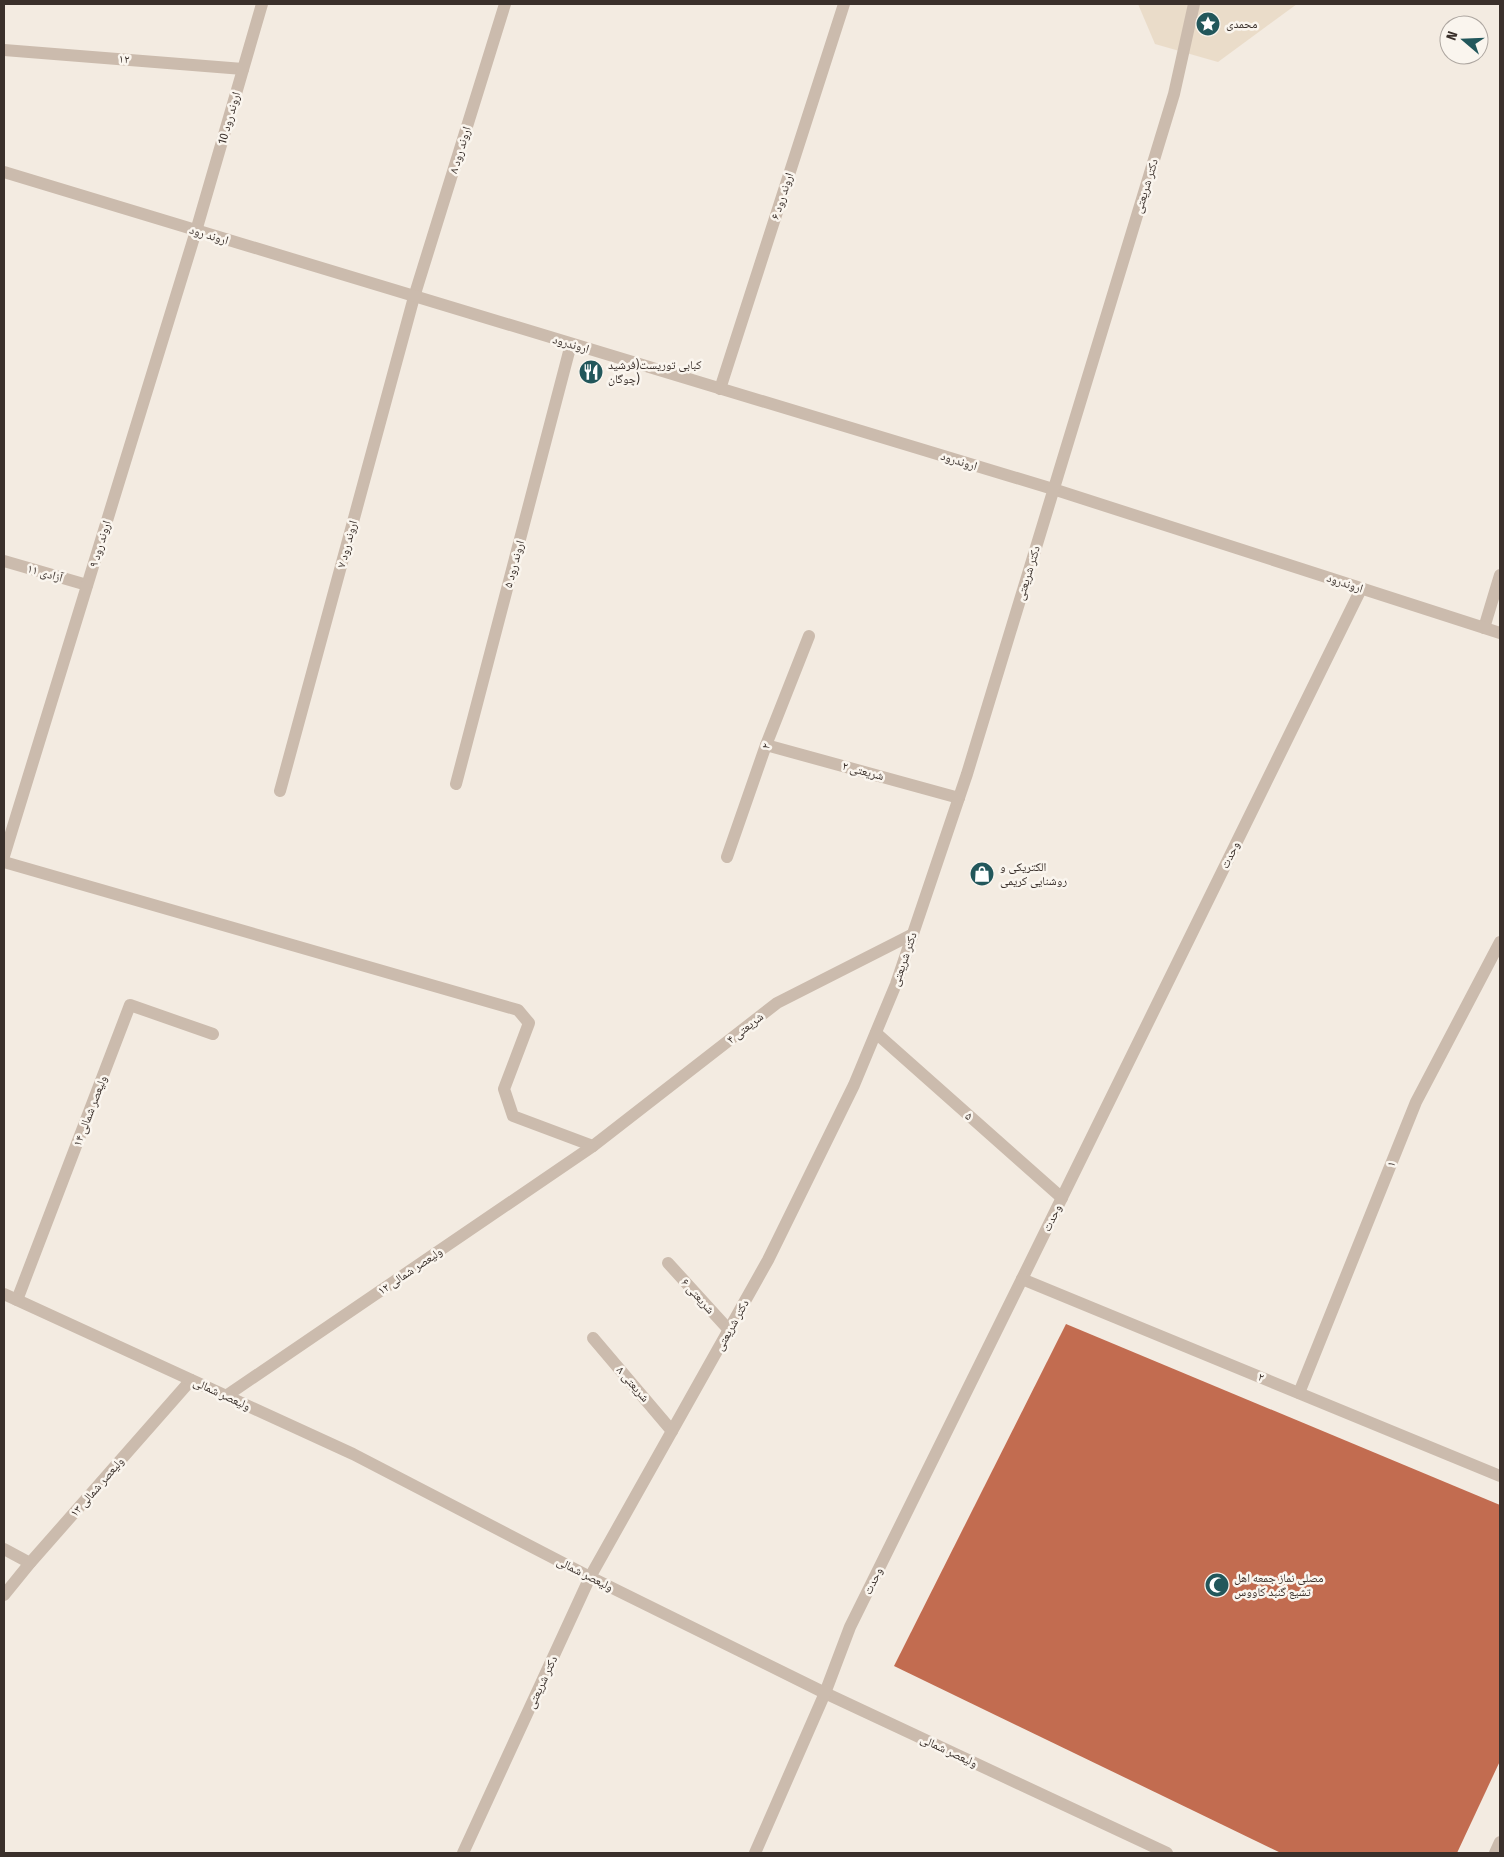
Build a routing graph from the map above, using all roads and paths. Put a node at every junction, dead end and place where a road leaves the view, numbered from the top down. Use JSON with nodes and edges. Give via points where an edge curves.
{"nodes":[{"id":1,"x":262,"y":4,"type":"edge"},
{"id":2,"x":505,"y":4,"type":"edge"},
{"id":3,"x":844,"y":4,"type":"edge"},
{"id":4,"x":1194,"y":4,"type":"edge"},
{"id":5,"x":4,"y":50,"type":"edge"},
{"id":6,"x":243,"y":69,"type":"junction"},
{"id":7,"x":4,"y":172,"type":"edge"},
{"id":8,"x":196,"y":232,"type":"junction"},
{"id":9,"x":414,"y":297,"type":"junction"},
{"id":10,"x":571,"y":344,"type":"junction"},
{"id":11,"x":720,"y":389,"type":"junction"},
{"id":12,"x":1054,"y":489,"type":"junction"},
{"id":13,"x":4,"y":561,"type":"edge"},
{"id":14,"x":1500,"y":575,"type":"edge"},
{"id":15,"x":87,"y":585,"type":"junction"},
{"id":16,"x":1361,"y":588,"type":"junction"},
{"id":17,"x":1484,"y":628,"type":"junction"},
{"id":18,"x":1500,"y":633,"type":"edge"},
{"id":19,"x":809,"y":636,"type":"dead end"},
{"id":20,"x":766,"y":745,"type":"junction"},
{"id":21,"x":456,"y":784,"type":"dead end"},
{"id":22,"x":280,"y":791,"type":"dead end"},
{"id":23,"x":959,"y":798,"type":"junction"},
{"id":24,"x":4,"y":856,"type":"edge"},
{"id":25,"x":728,"y":857,"type":"dead end"},
{"id":26,"x":4,"y":862,"type":"edge"},
{"id":27,"x":913,"y":934,"type":"junction"},
{"id":28,"x":1500,"y":942,"type":"edge"},
{"id":29,"x":213,"y":1034,"type":"dead end"},
{"id":30,"x":876,"y":1034,"type":"junction"},
{"id":31,"x":593,"y":1146,"type":"junction"},
{"id":32,"x":1062,"y":1198,"type":"junction"},
{"id":33,"x":668,"y":1262,"type":"dead end"},
{"id":34,"x":1022,"y":1278,"type":"junction"},
{"id":35,"x":4,"y":1294,"type":"edge"},
{"id":36,"x":17,"y":1300,"type":"junction"},
{"id":37,"x":729,"y":1330,"type":"junction"},
{"id":38,"x":594,"y":1338,"type":"dead end"},
{"id":39,"x":191,"y":1380,"type":"junction"},
{"id":40,"x":1299,"y":1393,"type":"junction"},
{"id":41,"x":226,"y":1396,"type":"junction"},
{"id":42,"x":672,"y":1431,"type":"junction"},
{"id":43,"x":1500,"y":1476,"type":"edge"},
{"id":44,"x":4,"y":1549,"type":"edge"},
{"id":45,"x":30,"y":1563,"type":"junction"},
{"id":46,"x":590,"y":1577,"type":"junction"},
{"id":47,"x":4,"y":1595,"type":"edge"},
{"id":48,"x":825,"y":1693,"type":"junction"},
{"id":49,"x":1500,"y":1842,"type":"edge"},
{"id":50,"x":463,"y":1853,"type":"edge"},
{"id":51,"x":755,"y":1853,"type":"edge"},
{"id":52,"x":1167,"y":1853,"type":"edge"},
{"id":53,"x":1495,"y":1853,"type":"edge"}],
"edges":[{"from":1,"to":6,"type":"street","name":"اروند رود 10"},
{"from":2,"to":9,"type":"street","name":"اروند رود ۸"},
{"from":3,"to":11,"type":"street","name":"اروند رود ۶"},
{"from":4,"to":12,"type":"street","name":"دکتر شریعتی","via":[[1174,94]]},
{"from":5,"to":6,"type":"street","name":"۱۲"},
{"from":6,"to":8,"type":"street","name":"اروند رود 10"},
{"from":7,"to":8,"type":"street","name":"اروند رود"},
{"from":8,"to":9,"type":"street","name":"اروند رود"},
{"from":8,"to":15,"type":"street","name":"اروند رود ۹"},
{"from":9,"to":10,"type":"street","name":"اروندرود"},
{"from":9,"to":22,"type":"street","name":"اروند رود ۷"},
{"from":10,"to":11,"type":"street","name":"اروندرود"},
{"from":10,"to":21,"type":"street","name":"اروند رود ۵"},
{"from":11,"to":12,"type":"street","name":"اروندرود"},
{"from":12,"to":16,"type":"street","name":"اروندرود"},
{"from":12,"to":23,"type":"street","name":"دکتر شریعتی"},
{"from":13,"to":15,"type":"street","name":"آزادی ۱۱"},
{"from":14,"to":17,"type":"street"},
{"from":15,"to":24,"type":"street","name":"اروند رود ۹"},
{"from":16,"to":17,"type":"street","name":"اروندرود"},
{"from":16,"to":32,"type":"street","name":"وحدت"},
{"from":17,"to":18,"type":"street","name":"اروندرود"},
{"from":19,"to":20,"type":"street","name":"۲"},
{"from":20,"to":23,"type":"street","name":"شریعتی ۲"},
{"from":20,"to":25,"type":"street","name":"۲"},
{"from":23,"to":27,"type":"street","name":"دکتر شریعتی"},
{"from":26,"to":31,"type":"street","via":[[518,1010],[529,1023],[504,1089],[513,1116]]},
{"from":27,"to":30,"type":"street","name":"دکتر شریعتی"},
{"from":27,"to":31,"type":"street","name":"شریعتی ۴","via":[[777,1003]]},
{"from":28,"to":40,"type":"street","name":"۱","via":[[1416,1102]]},
{"from":29,"to":36,"type":"street","name":"ولیعصر شمالی ۱۴","via":[[130,1005]]},
{"from":30,"to":32,"type":"street","name":"۵"},
{"from":30,"to":37,"type":"street","name":"دکتر شریعتی","via":[[846,1103],[768,1260]]},
{"from":31,"to":41,"type":"street","name":"ولیعصر شمالی ۱۲"},
{"from":32,"to":34,"type":"street","name":"وحدت"},
{"from":33,"to":37,"type":"street","name":"شریعتی ۶"},
{"from":34,"to":40,"type":"street","name":"۲"},
{"from":34,"to":48,"type":"street","name":"وحدت","via":[[850,1627]]},
{"from":35,"to":36,"type":"street","name":"ولیعصر شمالی"},
{"from":36,"to":39,"type":"street","name":"ولیعصر شمالی"},
{"from":37,"to":42,"type":"street","name":"دکتر شریعتی"},
{"from":38,"to":42,"type":"street","name":"شریعتی ۸"},
{"from":39,"to":41,"type":"street","name":"ولیعصر شمالی"},
{"from":39,"to":45,"type":"street","name":"ولیعصر شمالی ۱۳"},
{"from":40,"to":43,"type":"street","name":"۲"},
{"from":41,"to":46,"type":"street","name":"ولیعصر شمالی","via":[[352,1454]]},
{"from":42,"to":46,"type":"street","name":"دکتر شریعتی"},
{"from":44,"to":45,"type":"street"},
{"from":45,"to":47,"type":"street","name":"ولیعصر شمالی ۱۳"},
{"from":46,"to":48,"type":"street","name":"ولیعصر شمالی"},
{"from":46,"to":50,"type":"street","name":"دکتر شریعتی"},
{"from":48,"to":51,"type":"street","name":"وحدت"},
{"from":48,"to":52,"type":"street","name":"ولیعصر شمالی"},
{"from":49,"to":53,"type":"street"}]}
